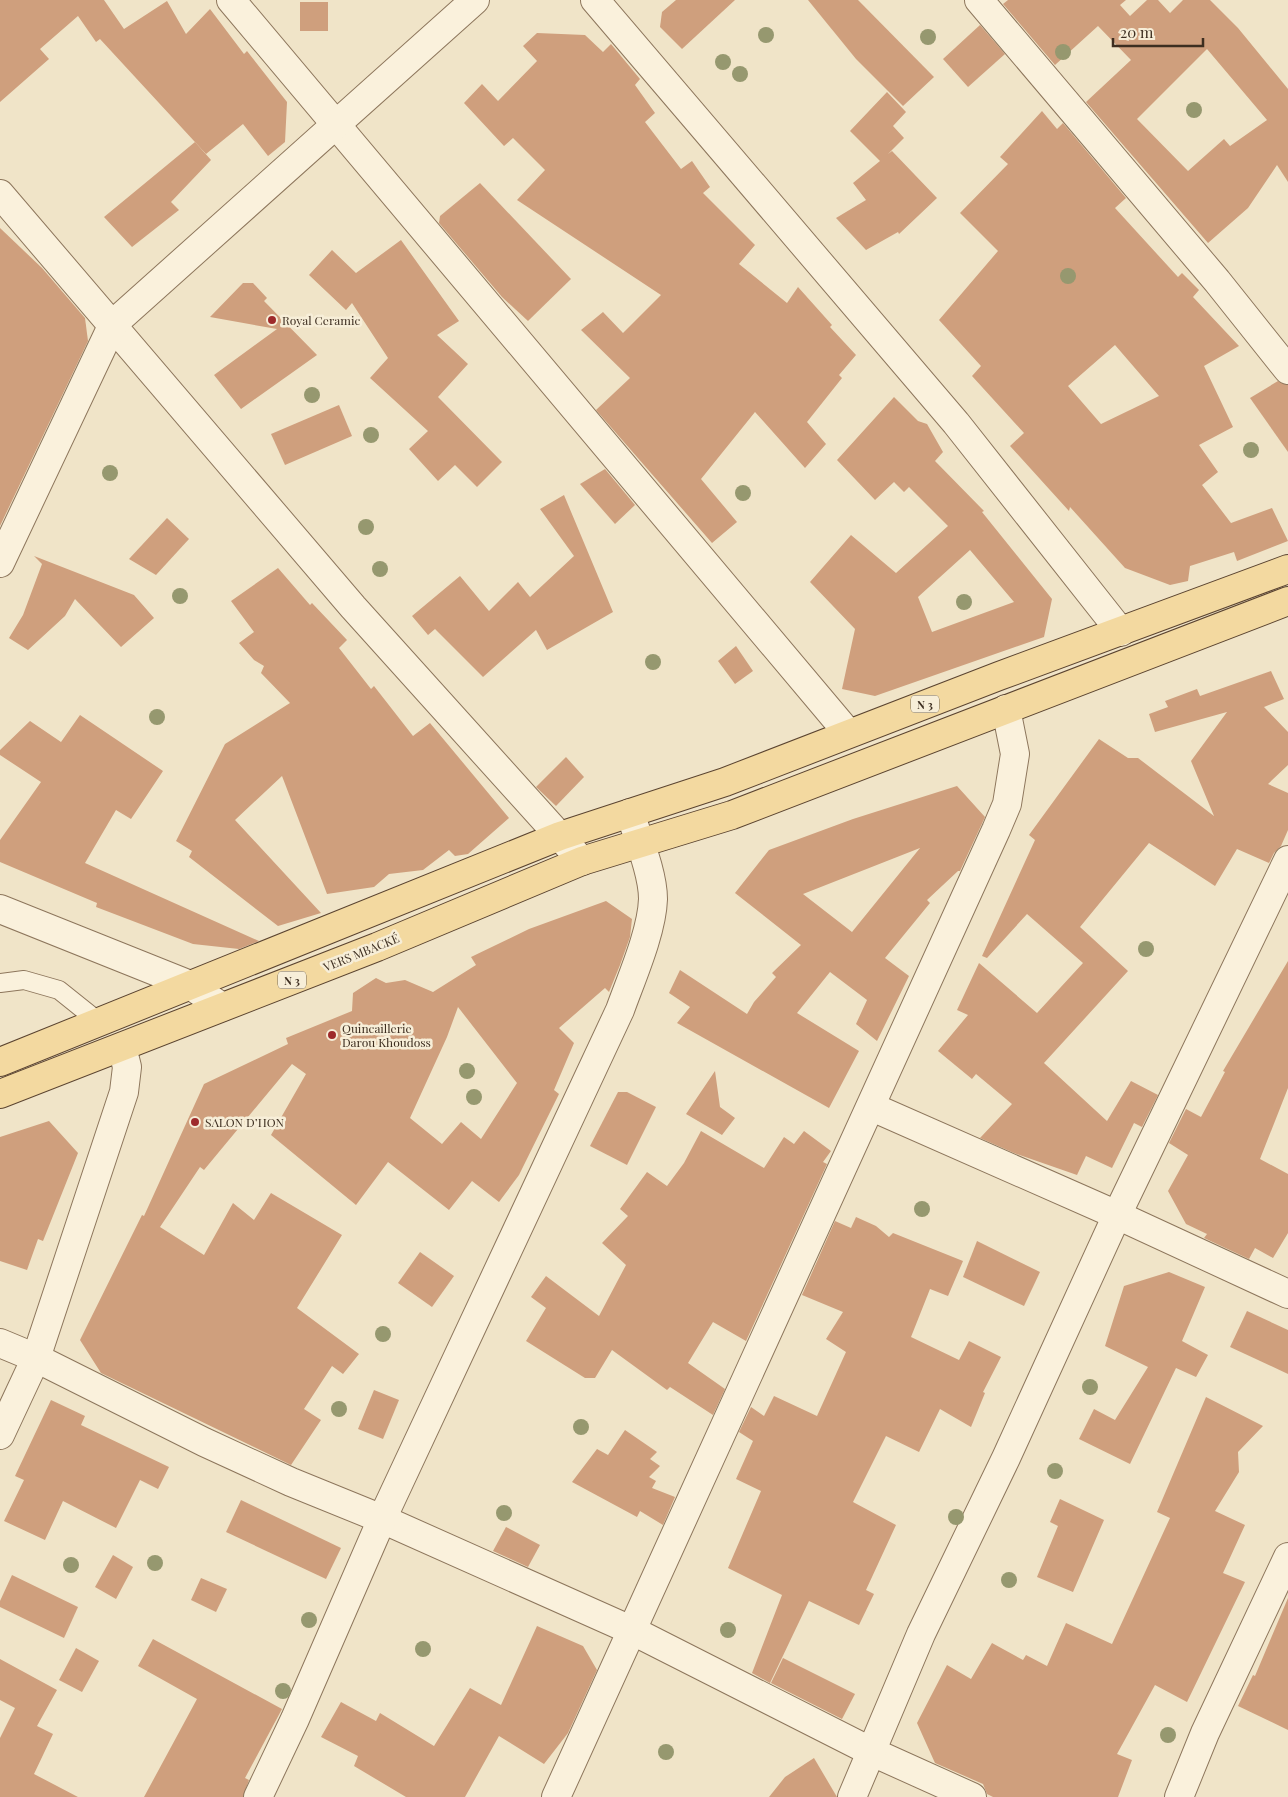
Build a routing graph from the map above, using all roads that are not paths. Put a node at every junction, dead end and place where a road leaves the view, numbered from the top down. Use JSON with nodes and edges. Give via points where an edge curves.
{"nodes":[{"id":1,"x":231,"y":0,"type":"edge"},
{"id":2,"x":475,"y":0,"type":"edge"},
{"id":3,"x":595,"y":0,"type":"edge"},
{"id":4,"x":979,"y":0,"type":"edge"},
{"id":5,"x":335,"y":124,"type":"junction"},
{"id":6,"x":0,"y":194,"type":"edge"},
{"id":7,"x":113,"y":324,"type":"junction"},
{"id":8,"x":1288,"y":370,"type":"edge"},
{"id":9,"x":0,"y":563,"type":"edge"},
{"id":10,"x":1288,"y":569,"type":"edge"},
{"id":11,"x":1288,"y":601,"type":"edge"},
{"id":12,"x":1121,"y":632,"type":"junction"},
{"id":13,"x":1006,"y":709,"type":"junction"},
{"id":14,"x":848,"y":733,"type":"junction"},
{"id":15,"x":630,"y":813,"type":"junction"},
{"id":16,"x":560,"y":836,"type":"junction"},
{"id":17,"x":641,"y":844,"type":"junction"},
{"id":18,"x":1288,"y":860,"type":"edge"},
{"id":19,"x":582,"y":861,"type":"junction"},
{"id":20,"x":0,"y":909,"type":"edge"},
{"id":21,"x":0,"y":983,"type":"edge"},
{"id":22,"x":190,"y":985,"type":"junction"},
{"id":23,"x":222,"y":1007,"type":"junction"},
{"id":24,"x":99,"y":1022,"type":"junction"},
{"id":25,"x":122,"y":1047,"type":"junction"},
{"id":26,"x":0,"y":1062,"type":"edge"},
{"id":27,"x":0,"y":1094,"type":"edge"},
{"id":28,"x":872,"y":1106,"type":"junction"},
{"id":29,"x":1117,"y":1215,"type":"junction"},
{"id":30,"x":1288,"y":1294,"type":"edge"},
{"id":31,"x":0,"y":1343,"type":"edge"},
{"id":32,"x":36,"y":1358,"type":"junction"},
{"id":33,"x":0,"y":1435,"type":"edge"},
{"id":34,"x":382,"y":1519,"type":"junction"},
{"id":35,"x":1288,"y":1557,"type":"edge"},
{"id":36,"x":633,"y":1631,"type":"junction"},
{"id":37,"x":870,"y":1751,"type":"junction"},
{"id":38,"x":258,"y":1797,"type":"edge"},
{"id":39,"x":556,"y":1797,"type":"edge"},
{"id":40,"x":852,"y":1797,"type":"edge"},
{"id":41,"x":972,"y":1797,"type":"edge"},
{"id":42,"x":1179,"y":1797,"type":"edge"}],
"edges":[{"from":1,"to":5,"type":"street"},
{"from":2,"to":5,"type":"street"},
{"from":3,"to":12,"type":"street","via":[[956,423]]},
{"from":4,"to":8,"type":"street","via":[[1217,281]]},
{"from":5,"to":7,"type":"street"},
{"from":5,"to":14,"type":"street"},
{"from":6,"to":7,"type":"street"},
{"from":7,"to":9,"type":"street"},
{"from":7,"to":16,"type":"street","via":[[353,607]]},
{"from":10,"to":12,"type":"main road","number":"N 3"},
{"from":11,"to":13,"type":"main road","number":"N 3"},
{"from":12,"to":14,"type":"main road","number":"N 3"},
{"from":13,"to":17,"type":"main road","number":"N 3","via":[[732,815]]},
{"from":13,"to":28,"type":"street","via":[[1015,754],[1007,804]]},
{"from":14,"to":15,"type":"main road","number":"N 3","via":[[725,782]]},
{"from":15,"to":16,"type":"main road","number":"N 3"},
{"from":15,"to":17,"type":"street"},
{"from":16,"to":19,"type":"street"},
{"from":16,"to":22,"type":"main road","number":"N 3"},
{"from":17,"to":19,"type":"main road","number":"N 3"},
{"from":17,"to":34,"type":"street","via":[[653,898],[620,1010]]},
{"from":18,"to":29,"type":"street"},
{"from":19,"to":23,"type":"main road","name":"VERS MBACKÉ","number":"N 3","via":[[377,947]]},
{"from":20,"to":22,"type":"street"},
{"from":21,"to":24,"type":"lane","via":[[24,980],[59,990]]},
{"from":22,"to":23,"type":"street"},
{"from":22,"to":24,"type":"main road","number":"N 3"},
{"from":23,"to":25,"type":"main road","name":"VERS MBACKÉ","number":"N 3"},
{"from":24,"to":26,"type":"main road","number":"N 3"},
{"from":25,"to":27,"type":"main road","name":"VERS MBACKÉ","number":"N 3"},
{"from":25,"to":32,"type":"street","via":[[127,1067],[124,1092]]},
{"from":28,"to":29,"type":"street"},
{"from":28,"to":36,"type":"street"},
{"from":29,"to":30,"type":"street"},
{"from":29,"to":37,"type":"street","via":[[921,1634]]},
{"from":31,"to":32,"type":"street"},
{"from":32,"to":33,"type":"street"},
{"from":32,"to":34,"type":"street","via":[[204,1442]]},
{"from":34,"to":36,"type":"street"},
{"from":34,"to":38,"type":"street"},
{"from":35,"to":42,"type":"street","via":[[1205,1732]]},
{"from":36,"to":37,"type":"street"},
{"from":36,"to":39,"type":"street"},
{"from":37,"to":40,"type":"street"},
{"from":37,"to":41,"type":"street"}]}
